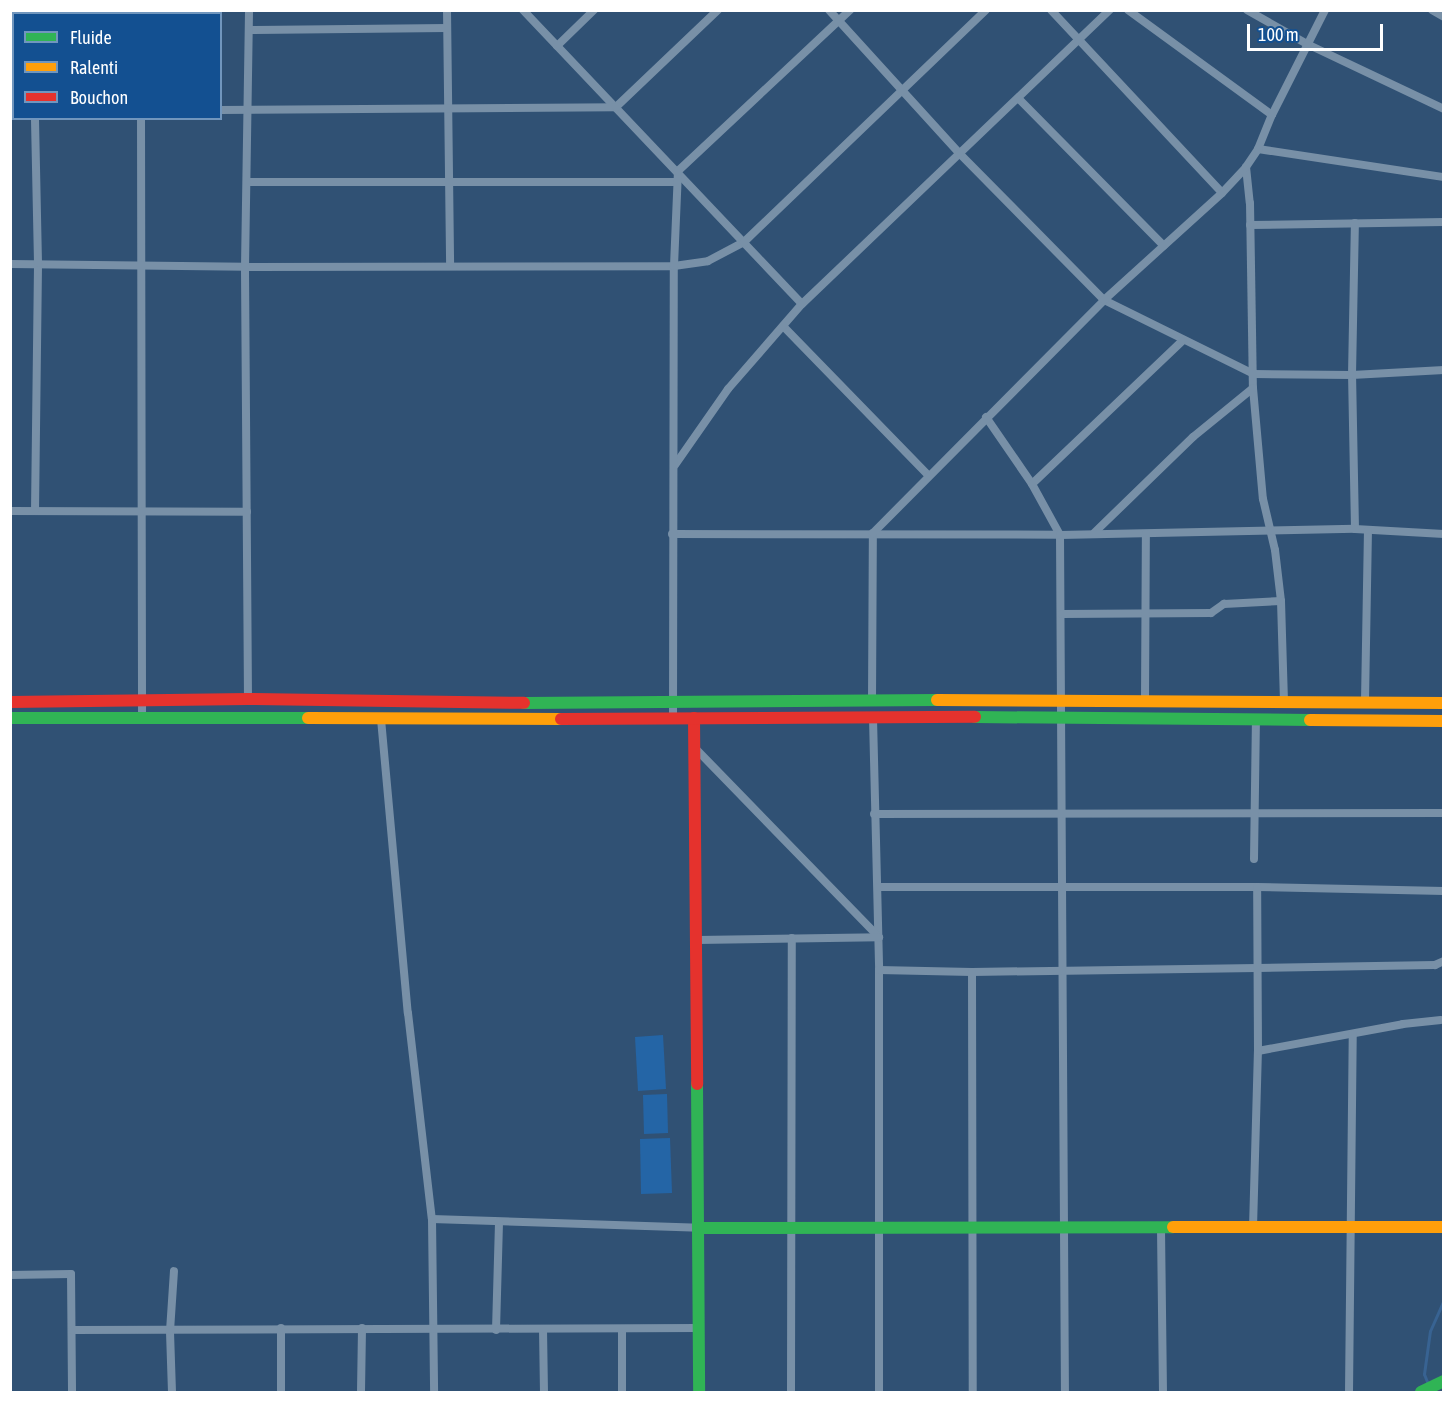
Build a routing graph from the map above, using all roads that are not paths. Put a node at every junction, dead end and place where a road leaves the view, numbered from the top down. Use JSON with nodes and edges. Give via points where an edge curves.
{"nodes":[{"id":1,"x":249,"y":10,"type":"edge"},
{"id":2,"x":447,"y":10,"type":"edge"},
{"id":3,"x":523,"y":10,"type":"edge"},
{"id":4,"x":594,"y":10,"type":"edge"},
{"id":5,"x":718,"y":10,"type":"edge"},
{"id":6,"x":829,"y":10,"type":"edge"},
{"id":7,"x":850,"y":10,"type":"edge"},
{"id":8,"x":986,"y":10,"type":"edge"},
{"id":9,"x":1051,"y":10,"type":"edge"},
{"id":10,"x":1110,"y":10,"type":"edge"},
{"id":11,"x":1128,"y":10,"type":"edge"},
{"id":12,"x":1247,"y":10,"type":"edge"},
{"id":13,"x":1325,"y":10,"type":"edge"},
{"id":14,"x":1432,"y":10,"type":"edge"},
{"id":15,"x":1443,"y":17,"type":"edge"},
{"id":16,"x":839,"y":21,"type":"junction"},
{"id":17,"x":447,"y":28,"type":"junction"},
{"id":18,"x":250,"y":30,"type":"junction"},
{"id":19,"x":1080,"y":40,"type":"junction"},
{"id":20,"x":1307,"y":44,"type":"junction"},
{"id":21,"x":557,"y":46,"type":"junction"},
{"id":22,"x":902,"y":89,"type":"junction"},
{"id":23,"x":1019,"y":99,"type":"junction"},
{"id":24,"x":616,"y":107,"type":"junction"},
{"id":25,"x":448,"y":108,"type":"junction"},
{"id":26,"x":1443,"y":109,"type":"edge"},
{"id":27,"x":222,"y":110,"type":"edge"},
{"id":28,"x":248,"y":110,"type":"junction"},
{"id":29,"x":1272,"y":115,"type":"junction"},
{"id":30,"x":35,"y":120,"type":"edge"},
{"id":31,"x":141,"y":120,"type":"edge"},
{"id":32,"x":1258,"y":149,"type":"junction"},
{"id":33,"x":961,"y":155,"type":"junction"},
{"id":34,"x":1246,"y":167,"type":"junction"},
{"id":35,"x":678,"y":171,"type":"junction"},
{"id":36,"x":1443,"y":177,"type":"edge"},
{"id":37,"x":448,"y":181,"type":"junction"},
{"id":38,"x":247,"y":182,"type":"junction"},
{"id":39,"x":677,"y":182,"type":"junction"},
{"id":40,"x":1222,"y":193,"type":"junction"},
{"id":41,"x":1443,"y":222,"type":"edge"},
{"id":42,"x":1355,"y":223,"type":"junction"},
{"id":43,"x":1250,"y":225,"type":"junction"},
{"id":44,"x":744,"y":242,"type":"junction"},
{"id":45,"x":1164,"y":246,"type":"junction"},
{"id":46,"x":38,"y":263,"type":"junction"},
{"id":47,"x":10,"y":264,"type":"edge"},
{"id":48,"x":143,"y":265,"type":"junction"},
{"id":49,"x":450,"y":266,"type":"junction"},
{"id":50,"x":674,"y":266,"type":"junction"},
{"id":51,"x":244,"y":267,"type":"junction"},
{"id":52,"x":1104,"y":300,"type":"junction"},
{"id":53,"x":802,"y":304,"type":"junction"},
{"id":54,"x":783,"y":326,"type":"junction"},
{"id":55,"x":1182,"y":340,"type":"junction"},
{"id":56,"x":1443,"y":370,"type":"edge"},
{"id":57,"x":1254,"y":374,"type":"junction"},
{"id":58,"x":1352,"y":375,"type":"junction"},
{"id":59,"x":1253,"y":388,"type":"junction"},
{"id":60,"x":986,"y":417,"type":"junction"},
{"id":61,"x":675,"y":465,"type":"junction"},
{"id":62,"x":929,"y":476,"type":"junction"},
{"id":63,"x":1032,"y":483,"type":"junction"},
{"id":64,"x":10,"y":511,"type":"edge"},
{"id":65,"x":34,"y":511,"type":"junction"},
{"id":66,"x":143,"y":511,"type":"junction"},
{"id":67,"x":247,"y":512,"type":"junction"},
{"id":68,"x":1354,"y":529,"type":"junction"},
{"id":69,"x":1271,"y":530,"type":"junction"},
{"id":70,"x":1368,"y":531,"type":"junction"},
{"id":71,"x":873,"y":533,"type":"junction"},
{"id":72,"x":1094,"y":533,"type":"junction"},
{"id":73,"x":672,"y":534,"type":"junction"},
{"id":74,"x":1146,"y":534,"type":"junction"},
{"id":75,"x":1443,"y":534,"type":"edge"},
{"id":76,"x":1060,"y":536,"type":"junction"},
{"id":77,"x":1281,"y":601,"type":"junction"},
{"id":78,"x":1145,"y":613,"type":"junction"},
{"id":79,"x":1062,"y":614,"type":"junction"},
{"id":80,"x":248,"y":699,"type":"junction"},
{"id":81,"x":872,"y":700,"type":"junction"},
{"id":82,"x":1284,"y":700,"type":"junction"},
{"id":83,"x":142,"y":701,"type":"junction"},
{"id":84,"x":1062,"y":701,"type":"junction"},
{"id":85,"x":1365,"y":701,"type":"junction"},
{"id":86,"x":10,"y":702,"type":"edge"},
{"id":87,"x":674,"y":702,"type":"junction"},
{"id":88,"x":1145,"y":702,"type":"junction"},
{"id":89,"x":1443,"y":703,"type":"edge"},
{"id":90,"x":10,"y":718,"type":"edge"},
{"id":91,"x":142,"y":718,"type":"junction"},
{"id":92,"x":694,"y":718,"type":"junction"},
{"id":93,"x":873,"y":718,"type":"junction"},
{"id":94,"x":1063,"y":718,"type":"junction"},
{"id":95,"x":381,"y":719,"type":"junction"},
{"id":96,"x":673,"y":719,"type":"junction"},
{"id":97,"x":1256,"y":719,"type":"junction"},
{"id":98,"x":1443,"y":721,"type":"edge"},
{"id":99,"x":695,"y":748,"type":"junction"},
{"id":100,"x":1063,"y":813,"type":"junction"},
{"id":101,"x":1255,"y":813,"type":"junction"},
{"id":102,"x":1443,"y":813,"type":"edge"},
{"id":103,"x":874,"y":814,"type":"junction"},
{"id":104,"x":1254,"y":859,"type":"dead end"},
{"id":105,"x":878,"y":887,"type":"junction"},
{"id":106,"x":1257,"y":887,"type":"junction"},
{"id":107,"x":1062,"y":889,"type":"junction"},
{"id":108,"x":1443,"y":891,"type":"edge"},
{"id":109,"x":879,"y":937,"type":"junction"},
{"id":110,"x":792,"y":938,"type":"junction"},
{"id":111,"x":697,"y":940,"type":"junction"},
{"id":112,"x":1443,"y":961,"type":"edge"},
{"id":113,"x":1257,"y":968,"type":"junction"},
{"id":114,"x":1062,"y":969,"type":"junction"},
{"id":115,"x":879,"y":970,"type":"junction"},
{"id":116,"x":972,"y":972,"type":"junction"},
{"id":117,"x":1442,"y":1020,"type":"dead end"},
{"id":118,"x":1353,"y":1034,"type":"junction"},
{"id":119,"x":1258,"y":1051,"type":"junction"},
{"id":120,"x":432,"y":1219,"type":"junction"},
{"id":121,"x":499,"y":1222,"type":"junction"},
{"id":122,"x":794,"y":1227,"type":"junction"},
{"id":123,"x":879,"y":1227,"type":"junction"},
{"id":124,"x":1443,"y":1227,"type":"edge"},
{"id":125,"x":699,"y":1228,"type":"junction"},
{"id":126,"x":1065,"y":1228,"type":"junction"},
{"id":127,"x":1161,"y":1228,"type":"junction"},
{"id":128,"x":1253,"y":1228,"type":"junction"},
{"id":129,"x":1350,"y":1228,"type":"junction"},
{"id":130,"x":973,"y":1229,"type":"junction"},
{"id":131,"x":174,"y":1271,"type":"dead end"},
{"id":132,"x":10,"y":1275,"type":"edge"},
{"id":133,"x":281,"y":1328,"type":"junction"},
{"id":134,"x":362,"y":1328,"type":"junction"},
{"id":135,"x":698,"y":1328,"type":"junction"},
{"id":136,"x":543,"y":1329,"type":"junction"},
{"id":137,"x":622,"y":1329,"type":"junction"},
{"id":138,"x":72,"y":1330,"type":"junction"},
{"id":139,"x":496,"y":1330,"type":"junction"},
{"id":140,"x":170,"y":1331,"type":"junction"},
{"id":141,"x":433,"y":1331,"type":"junction"},
{"id":142,"x":1443,"y":1383,"type":"edge"},
{"id":143,"x":72,"y":1392,"type":"edge"},
{"id":144,"x":172,"y":1392,"type":"edge"},
{"id":145,"x":280,"y":1392,"type":"edge"},
{"id":146,"x":361,"y":1392,"type":"edge"},
{"id":147,"x":434,"y":1392,"type":"edge"},
{"id":148,"x":544,"y":1392,"type":"edge"},
{"id":149,"x":622,"y":1392,"type":"edge"},
{"id":150,"x":699,"y":1392,"type":"edge"},
{"id":151,"x":791,"y":1392,"type":"edge"},
{"id":152,"x":879,"y":1392,"type":"edge"},
{"id":153,"x":973,"y":1392,"type":"edge"},
{"id":154,"x":1065,"y":1392,"type":"edge"},
{"id":155,"x":1163,"y":1392,"type":"edge"},
{"id":156,"x":1349,"y":1392,"type":"edge"},
{"id":157,"x":1421,"y":1392,"type":"edge"}],
"edges":[{"from":1,"to":18,"type":"street"},
{"from":2,"to":17,"type":"street"},
{"from":3,"to":21,"type":"street"},
{"from":4,"to":21,"type":"street"},
{"from":5,"to":24,"type":"street"},
{"from":6,"to":16,"type":"street"},
{"from":7,"to":16,"type":"street"},
{"from":8,"to":22,"type":"street"},
{"from":9,"to":19,"type":"street"},
{"from":10,"to":19,"type":"street"},
{"from":11,"to":29,"type":"street"},
{"from":12,"to":20,"type":"street"},
{"from":13,"to":20,"type":"street"},
{"from":14,"to":15,"type":"street"},
{"from":16,"to":22,"type":"street"},
{"from":16,"to":35,"type":"street"},
{"from":17,"to":18,"type":"street"},
{"from":17,"to":25,"type":"street"},
{"from":18,"to":28,"type":"street"},
{"from":19,"to":23,"type":"street"},
{"from":19,"to":40,"type":"street"},
{"from":20,"to":26,"type":"street"},
{"from":20,"to":29,"type":"street"},
{"from":21,"to":24,"type":"street"},
{"from":22,"to":33,"type":"street"},
{"from":22,"to":44,"type":"street"},
{"from":23,"to":33,"type":"street"},
{"from":23,"to":45,"type":"street"},
{"from":24,"to":25,"type":"street"},
{"from":24,"to":35,"type":"street"},
{"from":25,"to":28,"type":"street"},
{"from":25,"to":37,"type":"street"},
{"from":27,"to":28,"type":"street"},
{"from":28,"to":38,"type":"street"},
{"from":29,"to":32,"type":"street"},
{"from":30,"to":46,"type":"street"},
{"from":31,"to":48,"type":"street"},
{"from":32,"to":34,"type":"street"},
{"from":32,"to":36,"type":"street"},
{"from":33,"to":52,"type":"street"},
{"from":33,"to":53,"type":"street"},
{"from":34,"to":40,"type":"street"},
{"from":34,"to":43,"type":"street"},
{"from":35,"to":39,"type":"street"},
{"from":35,"to":44,"type":"street"},
{"from":37,"to":38,"type":"street"},
{"from":37,"to":39,"type":"street"},
{"from":37,"to":49,"type":"street"},
{"from":38,"to":51,"type":"street"},
{"from":39,"to":50,"type":"street"},
{"from":40,"to":45,"type":"street"},
{"from":41,"to":42,"type":"street"},
{"from":42,"to":43,"type":"street"},
{"from":42,"to":58,"type":"street"},
{"from":43,"to":57,"type":"street"},
{"from":44,"to":50,"type":"street","via":[[708,261]]},
{"from":44,"to":53,"type":"street"},
{"from":45,"to":52,"type":"street"},
{"from":46,"to":47,"type":"street"},
{"from":46,"to":48,"type":"street"},
{"from":46,"to":65,"type":"street"},
{"from":48,"to":51,"type":"street"},
{"from":48,"to":66,"type":"street"},
{"from":49,"to":50,"type":"street"},
{"from":49,"to":51,"type":"street"},
{"from":50,"to":61,"type":"street"},
{"from":51,"to":67,"type":"street"},
{"from":52,"to":55,"type":"street"},
{"from":52,"to":60,"type":"street"},
{"from":53,"to":54,"type":"street"},
{"from":54,"to":61,"type":"street","via":[[728,389]]},
{"from":54,"to":62,"type":"street"},
{"from":55,"to":57,"type":"street"},
{"from":55,"to":63,"type":"street"},
{"from":56,"to":58,"type":"street"},
{"from":57,"to":58,"type":"street"},
{"from":57,"to":59,"type":"street"},
{"from":58,"to":68,"type":"street"},
{"from":59,"to":69,"type":"street","via":[[1263,499]]},
{"from":59,"to":72,"type":"street","via":[[1192,437]]},
{"from":60,"to":62,"type":"street"},
{"from":60,"to":63,"type":"street"},
{"from":61,"to":73,"type":"street"},
{"from":62,"to":71,"type":"street"},
{"from":63,"to":76,"type":"street"},
{"from":64,"to":65,"type":"street"},
{"from":65,"to":66,"type":"street"},
{"from":66,"to":67,"type":"street"},
{"from":66,"to":83,"type":"street"},
{"from":67,"to":80,"type":"street"},
{"from":68,"to":69,"type":"street"},
{"from":68,"to":70,"type":"street"},
{"from":69,"to":74,"type":"street"},
{"from":69,"to":77,"type":"street"},
{"from":70,"to":75,"type":"street"},
{"from":70,"to":85,"type":"street"},
{"from":71,"to":73,"type":"street"},
{"from":71,"to":76,"type":"street"},
{"from":71,"to":81,"type":"street"},
{"from":72,"to":74,"type":"street"},
{"from":72,"to":76,"type":"street"},
{"from":73,"to":87,"type":"street"},
{"from":74,"to":78,"type":"street"},
{"from":76,"to":79,"type":"street"},
{"from":77,"to":78,"type":"street","via":[[1224,604],[1210,614]]},
{"from":77,"to":82,"type":"street"},
{"from":78,"to":79,"type":"street"},
{"from":78,"to":88,"type":"street"},
{"from":79,"to":84,"type":"street"},
{"from":80,"to":83,"type":"main road"},
{"from":80,"to":87,"type":"main road"},
{"from":81,"to":84,"type":"main road"},
{"from":81,"to":87,"type":"main road"},
{"from":82,"to":85,"type":"main road"},
{"from":82,"to":88,"type":"main road"},
{"from":83,"to":86,"type":"main road"},
{"from":83,"to":91,"type":"street"},
{"from":84,"to":88,"type":"main road"},
{"from":84,"to":94,"type":"street"},
{"from":85,"to":89,"type":"main road"},
{"from":87,"to":96,"type":"street"},
{"from":90,"to":91,"type":"main road"},
{"from":91,"to":95,"type":"main road"},
{"from":92,"to":93,"type":"main road"},
{"from":92,"to":96,"type":"main road"},
{"from":92,"to":99,"type":"main road"},
{"from":93,"to":94,"type":"main road"},
{"from":93,"to":103,"type":"street"},
{"from":94,"to":97,"type":"main road"},
{"from":94,"to":100,"type":"street"},
{"from":95,"to":96,"type":"main road"},
{"from":95,"to":120,"type":"street"},
{"from":97,"to":98,"type":"main road"},
{"from":97,"to":101,"type":"street"},
{"from":99,"to":109,"type":"street"},
{"from":99,"to":111,"type":"main road"},
{"from":100,"to":101,"type":"street"},
{"from":100,"to":103,"type":"street"},
{"from":100,"to":107,"type":"street"},
{"from":101,"to":102,"type":"street"},
{"from":101,"to":104,"type":"street"},
{"from":103,"to":105,"type":"street"},
{"from":105,"to":107,"type":"street"},
{"from":105,"to":109,"type":"street"},
{"from":106,"to":107,"type":"street"},
{"from":106,"to":108,"type":"street"},
{"from":106,"to":113,"type":"street"},
{"from":107,"to":114,"type":"street"},
{"from":109,"to":110,"type":"street"},
{"from":109,"to":115,"type":"street"},
{"from":110,"to":111,"type":"street"},
{"from":110,"to":122,"type":"street"},
{"from":111,"to":125,"type":"main road"},
{"from":112,"to":113,"type":"street","via":[[1436,965]]},
{"from":113,"to":114,"type":"street"},
{"from":113,"to":119,"type":"street"},
{"from":114,"to":116,"type":"street"},
{"from":114,"to":126,"type":"street"},
{"from":115,"to":116,"type":"street"},
{"from":115,"to":123,"type":"street"},
{"from":116,"to":130,"type":"street"},
{"from":117,"to":118,"type":"street"},
{"from":118,"to":119,"type":"street"},
{"from":118,"to":129,"type":"street"},
{"from":119,"to":128,"type":"street"},
{"from":120,"to":121,"type":"street"},
{"from":120,"to":141,"type":"street"},
{"from":121,"to":125,"type":"street"},
{"from":121,"to":139,"type":"street"},
{"from":122,"to":123,"type":"main road"},
{"from":122,"to":125,"type":"main road"},
{"from":122,"to":151,"type":"street"},
{"from":123,"to":130,"type":"main road"},
{"from":123,"to":152,"type":"street"},
{"from":124,"to":129,"type":"main road"},
{"from":125,"to":135,"type":"main road"},
{"from":126,"to":127,"type":"main road"},
{"from":126,"to":130,"type":"main road"},
{"from":126,"to":154,"type":"street"},
{"from":127,"to":128,"type":"main road"},
{"from":127,"to":155,"type":"street"},
{"from":128,"to":129,"type":"main road"},
{"from":129,"to":156,"type":"street"},
{"from":130,"to":153,"type":"street"},
{"from":131,"to":140,"type":"street"},
{"from":132,"to":138,"type":"street","via":[[71,1274]]},
{"from":133,"to":134,"type":"street"},
{"from":133,"to":140,"type":"street"},
{"from":133,"to":145,"type":"street"},
{"from":134,"to":141,"type":"street"},
{"from":134,"to":146,"type":"street"},
{"from":135,"to":137,"type":"street"},
{"from":135,"to":150,"type":"main road"},
{"from":136,"to":137,"type":"street"},
{"from":136,"to":139,"type":"street"},
{"from":136,"to":148,"type":"street"},
{"from":137,"to":149,"type":"street"},
{"from":138,"to":140,"type":"street"},
{"from":138,"to":143,"type":"street"},
{"from":139,"to":141,"type":"street"},
{"from":140,"to":144,"type":"street"},
{"from":141,"to":147,"type":"street"},
{"from":142,"to":157,"type":"main road"}]}
